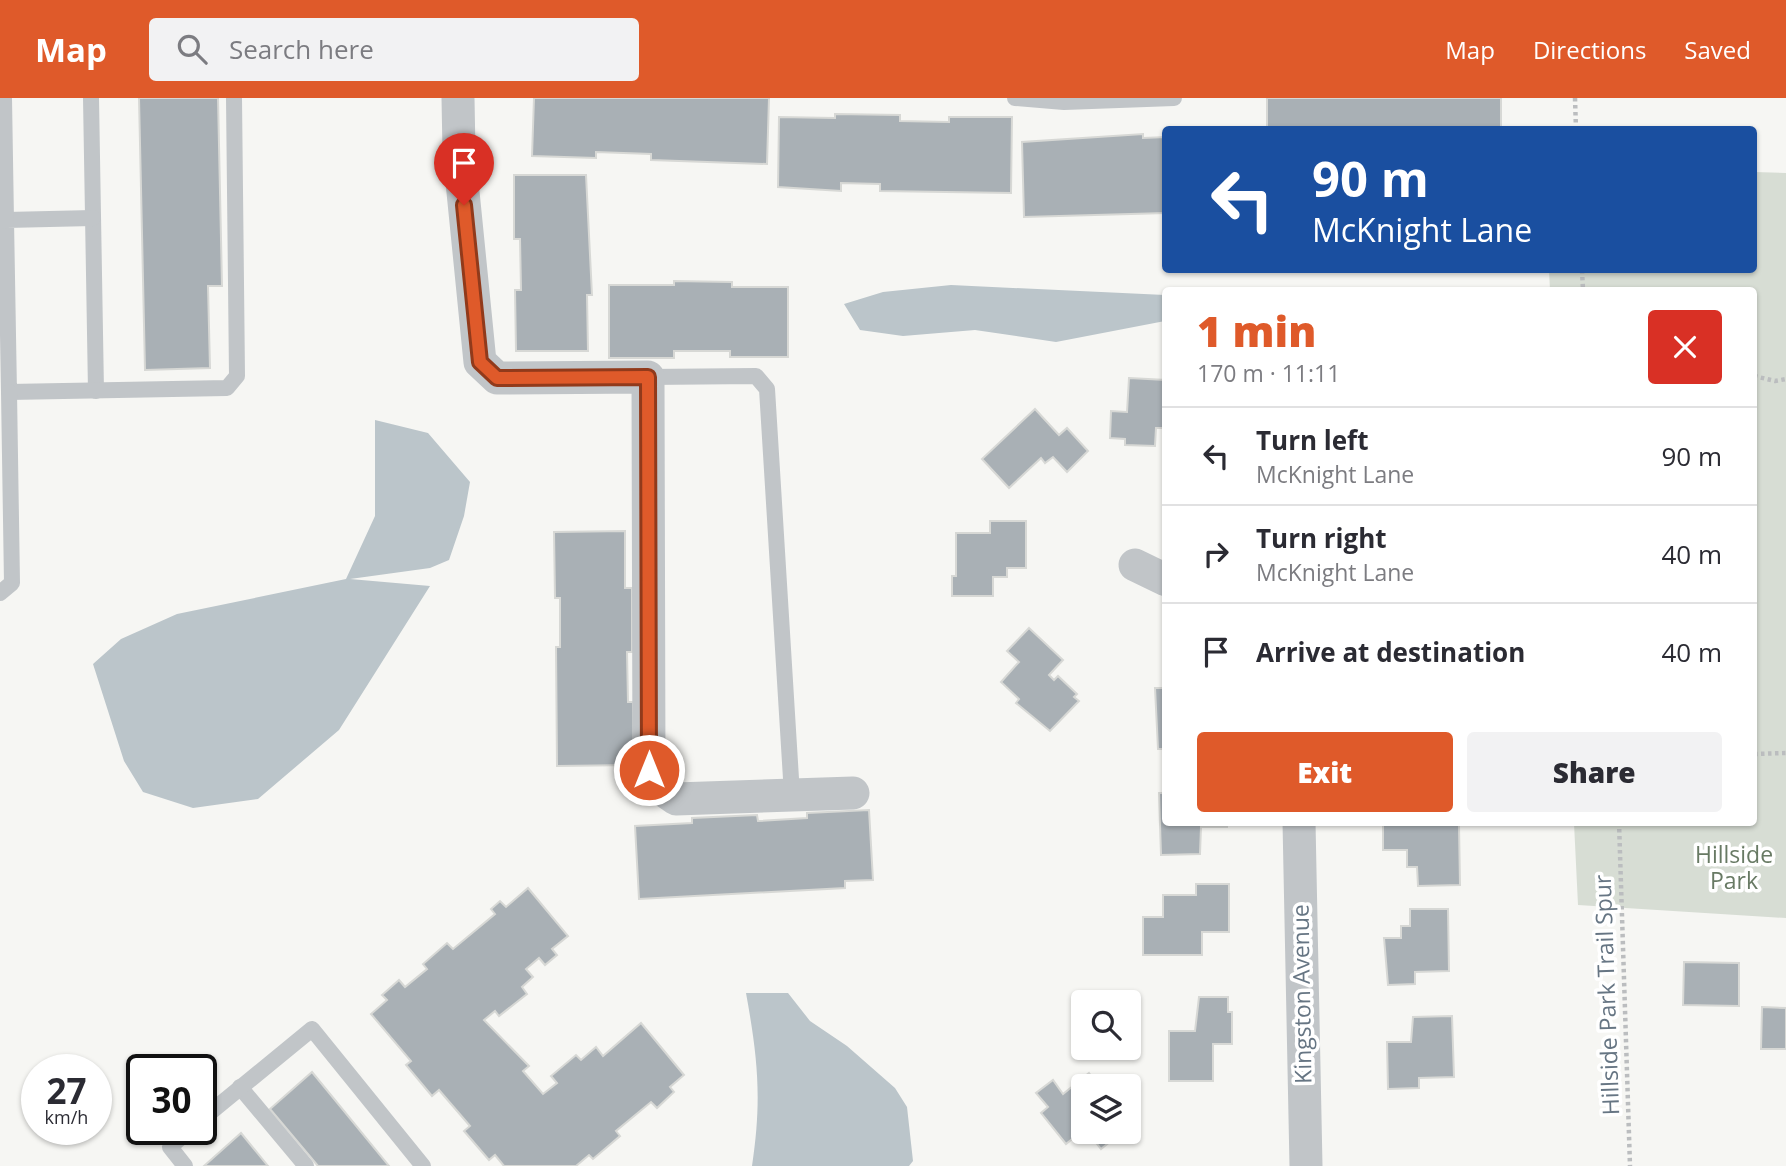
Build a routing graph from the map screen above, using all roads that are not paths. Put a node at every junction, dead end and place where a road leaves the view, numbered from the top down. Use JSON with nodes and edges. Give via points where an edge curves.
{"nodes":[{"id":1,"x":4,"y":98,"type":"edge"},
{"id":2,"x":91,"y":98,"type":"edge"},
{"id":3,"x":234,"y":98,"type":"edge"},
{"id":4,"x":458,"y":98,"type":"edge"},
{"id":5,"x":1015,"y":98,"type":"edge"},
{"id":6,"x":1174,"y":98,"type":"edge"},
{"id":7,"x":93,"y":218,"type":"junction"},
{"id":8,"x":3,"y":221,"type":"edge"},
{"id":9,"x":648,"y":377,"type":"junction"},
{"id":10,"x":96,"y":391,"type":"junction"},
{"id":11,"x":9,"y":392,"type":"junction"},
{"id":12,"x":1135,"y":565,"type":"dead end"},
{"id":13,"x":1162,"y":578,"type":"edge"},
{"id":14,"x":0,"y":593,"type":"edge"},
{"id":15,"x":853,"y":793,"type":"dead end"},
{"id":16,"x":792,"y":795,"type":"junction"},
{"id":17,"x":1299,"y":826,"type":"edge"},
{"id":18,"x":240,"y":1087,"type":"junction"},
{"id":19,"x":217,"y":1106,"type":"edge"},
{"id":20,"x":172,"y":1145,"type":"edge"},
{"id":21,"x":185,"y":1166,"type":"edge"},
{"id":22,"x":306,"y":1166,"type":"edge"},
{"id":23,"x":423,"y":1166,"type":"edge"},
{"id":24,"x":1306,"y":1166,"type":"edge"}],
"edges":[{"from":1,"to":8,"type":"lane"},
{"from":2,"to":7,"type":"lane"},
{"from":3,"to":10,"type":"lane","via":[[237,376],[227,388]]},
{"from":4,"to":9,"type":"street","via":[[480,362],[497,378]]},
{"from":5,"to":6,"type":"lane","via":[[1064,102]]},
{"from":7,"to":8,"type":"lane"},
{"from":7,"to":10,"type":"lane"},
{"from":8,"to":11,"type":"lane"},
{"from":9,"to":16,"type":"lane","via":[[756,376],[768,388]]},
{"from":9,"to":16,"type":"street","via":[[649,770],[657,786],[676,799]]},
{"from":10,"to":11,"type":"lane"},
{"from":11,"to":14,"type":"lane","via":[[12,583]]},
{"from":12,"to":13,"type":"street"},
{"from":15,"to":16,"type":"street"},
{"from":17,"to":24,"type":"street","name":"Kingston Avenue"},
{"from":18,"to":19,"type":"lane"},
{"from":18,"to":22,"type":"lane"},
{"from":18,"to":23,"type":"lane","via":[[312,1028]]},
{"from":20,"to":21,"type":"lane"}]}
